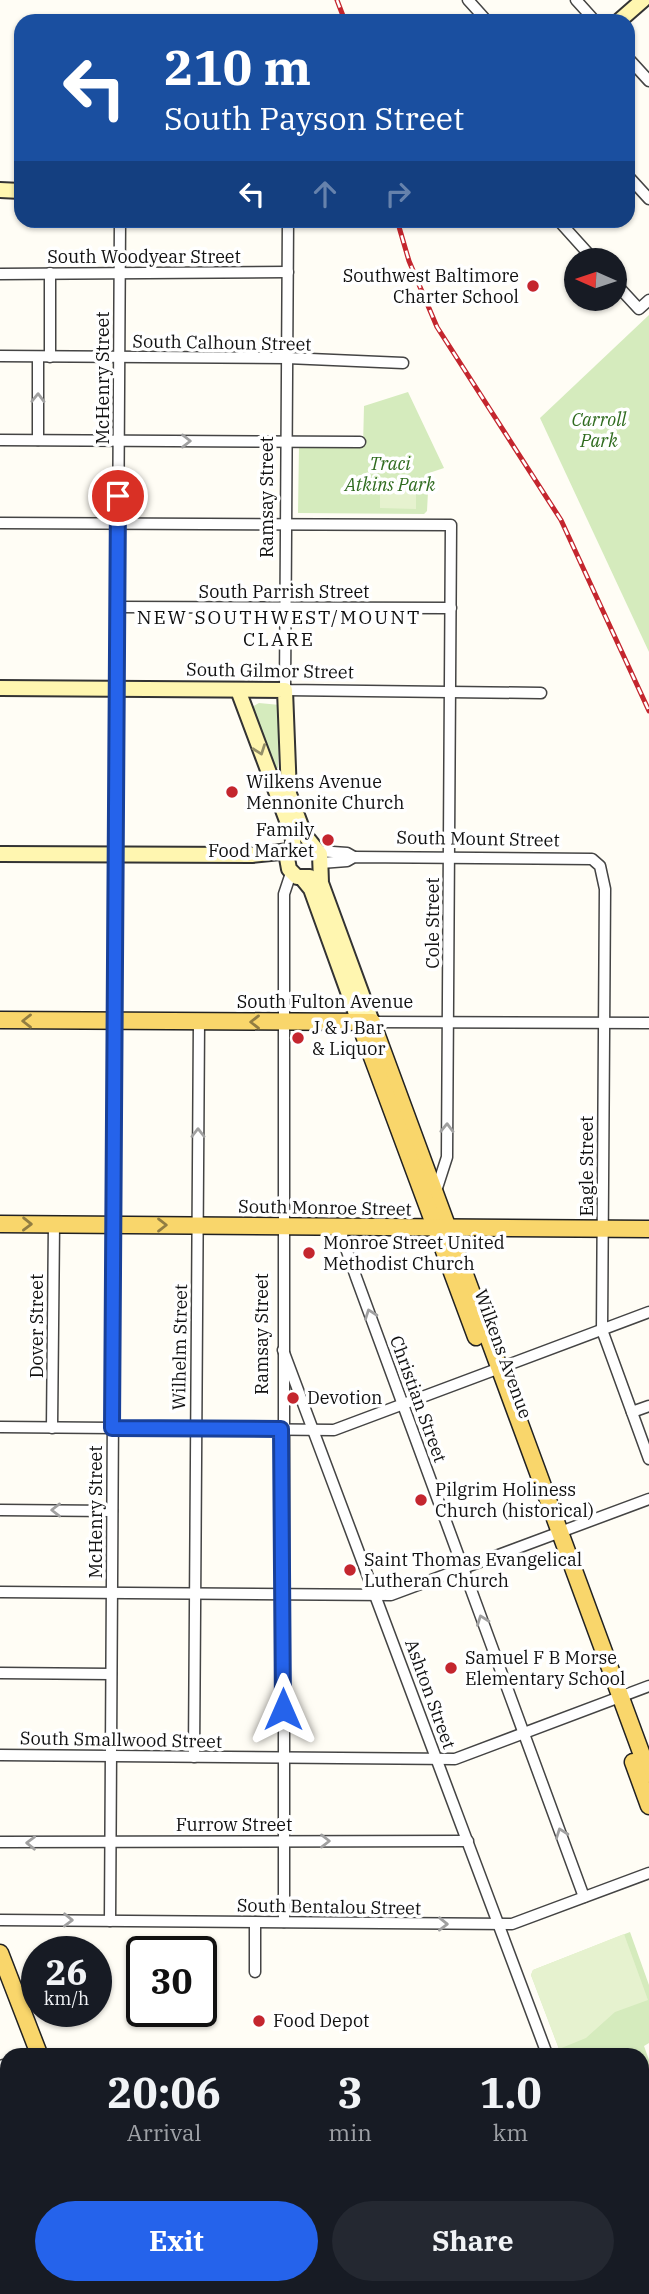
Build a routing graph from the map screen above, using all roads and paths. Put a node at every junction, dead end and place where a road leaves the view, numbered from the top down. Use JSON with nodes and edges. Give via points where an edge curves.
{"nodes":[{"id":1,"x":468,"y":0,"type":"edge"},
{"id":2,"x":576,"y":0,"type":"edge"},
{"id":3,"x":643,"y":0,"type":"edge"},
{"id":4,"x":481,"y":14,"type":"edge"},
{"id":5,"x":589,"y":14,"type":"edge"},
{"id":6,"x":627,"y":14,"type":"edge"},
{"id":7,"x":635,"y":66,"type":"edge"},
{"id":8,"x":649,"y":81,"type":"edge"},
{"id":9,"x":635,"y":183,"type":"edge"},
{"id":10,"x":649,"y":198,"type":"edge"},
{"id":11,"x":120,"y":228,"type":"edge"},
{"id":12,"x":288,"y":228,"type":"edge"},
{"id":13,"x":565,"y":228,"type":"edge"},
{"id":14,"x":583,"y":248,"type":"edge"},
{"id":15,"x":119,"y":271,"type":"junction"},
{"id":16,"x":288,"y":272,"type":"junction"},
{"id":17,"x":50,"y":273,"type":"junction"},
{"id":18,"x":0,"y":274,"type":"edge"},
{"id":19,"x":627,"y":296,"type":"edge"},
{"id":20,"x":649,"y":300,"type":"edge"},
{"id":21,"x":0,"y":356,"type":"edge"},
{"id":22,"x":44,"y":357,"type":"junction"},
{"id":23,"x":119,"y":357,"type":"junction"},
{"id":24,"x":287,"y":358,"type":"junction"},
{"id":25,"x":402,"y":363,"type":"dead end"},
{"id":26,"x":0,"y":440,"type":"edge"},
{"id":27,"x":38,"y":440,"type":"junction"},
{"id":28,"x":118,"y":441,"type":"junction"},
{"id":29,"x":287,"y":442,"type":"junction"},
{"id":30,"x":360,"y":442,"type":"dead end"},
{"id":31,"x":0,"y":523,"type":"edge"},
{"id":32,"x":117,"y":523,"type":"junction"},
{"id":33,"x":286,"y":524,"type":"junction"},
{"id":34,"x":117,"y":607,"type":"junction"},
{"id":35,"x":285,"y":608,"type":"junction"},
{"id":36,"x":451,"y":608,"type":"junction"},
{"id":37,"x":0,"y":688,"type":"edge"},
{"id":38,"x":116,"y":689,"type":"junction"},
{"id":39,"x":238,"y":690,"type":"junction"},
{"id":40,"x":285,"y":690,"type":"junction"},
{"id":41,"x":450,"y":693,"type":"junction"},
{"id":42,"x":541,"y":693,"type":"dead end"},
{"id":43,"x":286,"y":774,"type":"joint"},
{"id":44,"x":292,"y":849,"type":"junction"},
{"id":45,"x":0,"y":854,"type":"edge"},
{"id":46,"x":115,"y":854,"type":"junction"},
{"id":47,"x":252,"y":855,"type":"junction"},
{"id":48,"x":318,"y":856,"type":"junction"},
{"id":49,"x":449,"y":858,"type":"junction"},
{"id":50,"x":600,"y":866,"type":"joint"},
{"id":51,"x":294,"y":872,"type":"junction"},
{"id":52,"x":0,"y":1020,"type":"edge"},
{"id":53,"x":114,"y":1020,"type":"junction"},
{"id":54,"x":199,"y":1021,"type":"junction"},
{"id":55,"x":284,"y":1022,"type":"junction"},
{"id":56,"x":365,"y":1022,"type":"junction"},
{"id":57,"x":448,"y":1022,"type":"junction"},
{"id":58,"x":649,"y":1023,"type":"edge"},
{"id":59,"x":604,"y":1024,"type":"junction"},
{"id":60,"x":436,"y":1194,"type":"junction"},
{"id":61,"x":0,"y":1224,"type":"edge"},
{"id":62,"x":54,"y":1224,"type":"junction"},
{"id":63,"x":113,"y":1225,"type":"junction"},
{"id":64,"x":197,"y":1226,"type":"junction"},
{"id":65,"x":282,"y":1226,"type":"junction"},
{"id":66,"x":343,"y":1227,"type":"junction"},
{"id":67,"x":442,"y":1228,"type":"junction"},
{"id":68,"x":603,"y":1229,"type":"junction"},
{"id":69,"x":649,"y":1229,"type":"edge"},
{"id":70,"x":649,"y":1312,"type":"edge"},
{"id":71,"x":602,"y":1330,"type":"junction"},
{"id":72,"x":281,"y":1345,"type":"junction"},
{"id":73,"x":494,"y":1371,"type":"junction"},
{"id":74,"x":403,"y":1404,"type":"junction"},
{"id":75,"x":649,"y":1406,"type":"edge"},
{"id":76,"x":632,"y":1412,"type":"junction"},
{"id":77,"x":0,"y":1427,"type":"edge"},
{"id":78,"x":52,"y":1428,"type":"junction"},
{"id":79,"x":112,"y":1428,"type":"junction"},
{"id":80,"x":195,"y":1429,"type":"junction"},
{"id":81,"x":281,"y":1429,"type":"junction"},
{"id":82,"x":315,"y":1430,"type":"junction"},
{"id":83,"x":649,"y":1459,"type":"edge"},
{"id":84,"x":649,"y":1499,"type":"edge"},
{"id":85,"x":0,"y":1510,"type":"edge"},
{"id":86,"x":111,"y":1511,"type":"junction"},
{"id":87,"x":555,"y":1535,"type":"junction"},
{"id":88,"x":463,"y":1568,"type":"junction"},
{"id":89,"x":0,"y":1592,"type":"edge"},
{"id":90,"x":111,"y":1593,"type":"junction"},
{"id":91,"x":196,"y":1594,"type":"junction"},
{"id":92,"x":282,"y":1595,"type":"junction"},
{"id":93,"x":376,"y":1595,"type":"junction"},
{"id":94,"x":0,"y":1673,"type":"edge"},
{"id":95,"x":111,"y":1674,"type":"junction"},
{"id":96,"x":649,"y":1686,"type":"edge"},
{"id":97,"x":616,"y":1699,"type":"junction"},
{"id":98,"x":524,"y":1733,"type":"junction"},
{"id":99,"x":0,"y":1755,"type":"edge"},
{"id":100,"x":111,"y":1756,"type":"junction"},
{"id":101,"x":194,"y":1757,"type":"junction"},
{"id":102,"x":283,"y":1758,"type":"junction"},
{"id":103,"x":438,"y":1759,"type":"junction"},
{"id":104,"x":649,"y":1774,"type":"edge"},
{"id":105,"x":649,"y":1806,"type":"edge"},
{"id":106,"x":284,"y":1841,"type":"junction"},
{"id":107,"x":468,"y":1841,"type":"junction"},
{"id":108,"x":0,"y":1842,"type":"edge"},
{"id":109,"x":110,"y":1844,"type":"junction"},
{"id":110,"x":649,"y":1873,"type":"edge"},
{"id":111,"x":584,"y":1897,"type":"junction"},
{"id":112,"x":0,"y":1920,"type":"edge"},
{"id":113,"x":110,"y":1921,"type":"junction"},
{"id":114,"x":255,"y":1922,"type":"junction"},
{"id":115,"x":284,"y":1922,"type":"junction"},
{"id":116,"x":499,"y":1924,"type":"junction"},
{"id":117,"x":0,"y":1953,"type":"edge"},
{"id":118,"x":255,"y":1972,"type":"dead end"},
{"id":119,"x":5,"y":1978,"type":"edge"},
{"id":120,"x":36,"y":2048,"type":"edge"},
{"id":121,"x":545,"y":2048,"type":"edge"}],
"edges":[{"from":1,"to":4,"type":"street"},
{"from":2,"to":5,"type":"street"},
{"from":3,"to":6,"type":"street"},
{"from":7,"to":8,"type":"street"},
{"from":9,"to":10,"type":"street"},
{"from":11,"to":15,"type":"street","name":"McHenry Street"},
{"from":12,"to":16,"type":"street","name":"Ramsay Street"},
{"from":13,"to":14,"type":"street"},
{"from":15,"to":16,"type":"street","name":"South Woodyear Street"},
{"from":15,"to":17,"type":"street","name":"South Woodyear Street"},
{"from":15,"to":23,"type":"street","name":"McHenry Street"},
{"from":16,"to":24,"type":"street","name":"Ramsay Street"},
{"from":17,"to":18,"type":"street","name":"South Woodyear Street"},
{"from":17,"to":22,"type":"street"},
{"from":19,"to":20,"type":"street","via":[[639,309]]},
{"from":21,"to":22,"type":"street","name":"South Calhoun Street"},
{"from":22,"to":23,"type":"street","name":"South Calhoun Street"},
{"from":27,"to":22,"type":"street","one_way":true},
{"from":23,"to":24,"type":"street","name":"South Calhoun Street"},
{"from":23,"to":28,"type":"street","name":"McHenry Street"},
{"from":24,"to":25,"type":"street","name":"South Calhoun Street"},
{"from":24,"to":29,"type":"street","name":"Ramsay Street"},
{"from":26,"to":27,"type":"street"},
{"from":27,"to":28,"type":"street"},
{"from":28,"to":29,"type":"street","one_way":true},
{"from":28,"to":32,"type":"street","name":"McHenry Street"},
{"from":29,"to":30,"type":"street"},
{"from":29,"to":33,"type":"street","name":"Ramsay Street"},
{"from":31,"to":32,"type":"street"},
{"from":32,"to":33,"type":"street"},
{"from":32,"to":34,"type":"street","name":"McHenry Street"},
{"from":33,"to":35,"type":"street","name":"Ramsay Street"},
{"from":33,"to":36,"type":"street","name":"Cole Street","via":[[451,525]]},
{"from":34,"to":35,"type":"street","name":"South Parrish Street"},
{"from":34,"to":38,"type":"street","name":"McHenry Street"},
{"from":35,"to":36,"type":"street","name":"South Parrish Street"},
{"from":35,"to":40,"type":"street","name":"Ramsay Street"},
{"from":36,"to":41,"type":"street","name":"Cole Street"},
{"from":37,"to":38,"type":"street","name":"South Gilmor Street"},
{"from":38,"to":39,"type":"street","name":"South Gilmor Street"},
{"from":38,"to":46,"type":"street","name":"McHenry Street"},
{"from":39,"to":40,"type":"street","name":"South Gilmor Street"},
{"from":39,"to":44,"type":"street","one_way":true,"via":[[292,834]]},
{"from":40,"to":41,"type":"street","name":"South Gilmor Street"},
{"from":40,"to":43,"type":"street","name":"Ramsay Street"},
{"from":41,"to":42,"type":"street","name":"South Gilmor Street"},
{"from":41,"to":49,"type":"street","name":"Cole Street"},
{"from":43,"to":48,"type":"street","name":"Wilkens Avenue","via":[[304,834]]},
{"from":44,"to":47,"type":"street"},
{"from":44,"to":48,"type":"street","via":[[302,844]]},
{"from":44,"to":51,"type":"street"},
{"from":45,"to":46,"type":"street"},
{"from":46,"to":47,"type":"street"},
{"from":46,"to":53,"type":"street","name":"McHenry Street"},
{"from":47,"to":51,"type":"street"},
{"from":48,"to":49,"type":"street","name":"South Mount Street","via":[[347,861],[354,857]]},
{"from":48,"to":51,"type":"street","via":[[312,876]]},
{"from":48,"to":56,"type":"street","name":"Wilkens Avenue","via":[[321,883]]},
{"from":49,"to":50,"type":"street","name":"South Mount Street","via":[[592,859]]},
{"from":49,"to":57,"type":"street","name":"Cole Street"},
{"from":50,"to":59,"type":"street","name":"Eagle Street","via":[[605,888]]},
{"from":51,"to":55,"type":"street","name":"Ramsay Street","via":[[285,891]]},
{"from":51,"to":56,"type":"street","name":"Wilkens Avenue","via":[[311,889]]},
{"from":53,"to":52,"type":"main road","name":"South Fulton Avenue","one_way":true},
{"from":53,"to":54,"type":"main road","name":"South Fulton Avenue"},
{"from":53,"to":63,"type":"street","name":"McHenry Street"},
{"from":55,"to":54,"type":"main road","name":"South Fulton Avenue","one_way":true},
{"from":64,"to":54,"type":"street","name":"Wilhelm Street","one_way":true},
{"from":55,"to":56,"type":"main road","name":"South Fulton Avenue"},
{"from":55,"to":65,"type":"street","name":"Ramsay Street"},
{"from":56,"to":57,"type":"street","name":"South Fulton Avenue"},
{"from":56,"to":60,"type":"main road","name":"Wilkens Avenue"},
{"from":56,"to":67,"type":"main road","name":"Wilkens Avenue"},
{"from":57,"to":59,"type":"street","name":"South Fulton Avenue"},
{"from":60,"to":57,"type":"street","name":"Cole Street","one_way":true,"via":[[447,1157]]},
{"from":58,"to":59,"type":"street","name":"South Fulton Avenue"},
{"from":59,"to":68,"type":"street","name":"Eagle Street"},
{"from":60,"to":67,"type":"main road","name":"Wilkens Avenue"},
{"from":61,"to":62,"type":"main road","name":"South Monroe Street","one_way":true},
{"from":62,"to":63,"type":"main road","name":"South Monroe Street"},
{"from":62,"to":78,"type":"street","name":"Dover Street"},
{"from":63,"to":64,"type":"main road","name":"South Monroe Street","one_way":true},
{"from":63,"to":79,"type":"street","name":"McHenry Street"},
{"from":64,"to":65,"type":"main road","name":"South Monroe Street"},
{"from":64,"to":80,"type":"street","name":"Wilhelm Street"},
{"from":65,"to":66,"type":"main road","name":"South Monroe Street"},
{"from":65,"to":72,"type":"street","name":"Ramsay Street"},
{"from":66,"to":67,"type":"main road","name":"South Monroe Street"},
{"from":74,"to":66,"type":"street","name":"Christian Street","one_way":true,"via":[[342,1237]]},
{"from":67,"to":68,"type":"main road","name":"South Monroe Street"},
{"from":67,"to":73,"type":"main road","name":"Wilkens Avenue"},
{"from":68,"to":69,"type":"main road","name":"South Monroe Street"},
{"from":68,"to":71,"type":"street","name":"Eagle Street"},
{"from":70,"to":71,"type":"street"},
{"from":71,"to":73,"type":"street"},
{"from":71,"to":76,"type":"street","name":"Eagle Street"},
{"from":72,"to":81,"type":"street","name":"Ramsay Street"},
{"from":72,"to":82,"type":"street","name":"Ashton Street"},
{"from":73,"to":74,"type":"street"},
{"from":73,"to":87,"type":"main road","name":"Wilkens Avenue"},
{"from":74,"to":82,"type":"street","via":[[334,1430]]},
{"from":74,"to":88,"type":"street","name":"Christian Street"},
{"from":75,"to":76,"type":"street"},
{"from":76,"to":83,"type":"street","name":"Eagle Street"},
{"from":77,"to":78,"type":"street"},
{"from":78,"to":79,"type":"street"},
{"from":79,"to":80,"type":"street"},
{"from":79,"to":86,"type":"street","name":"McHenry Street"},
{"from":80,"to":81,"type":"street"},
{"from":80,"to":91,"type":"street","name":"Wilhelm Street"},
{"from":81,"to":82,"type":"street"},
{"from":81,"to":92,"type":"street","name":"Ramsay Street"},
{"from":82,"to":93,"type":"street","name":"Ashton Street"},
{"from":84,"to":87,"type":"street"},
{"from":86,"to":85,"type":"street","one_way":true},
{"from":86,"to":90,"type":"street","name":"McHenry Street"},
{"from":87,"to":88,"type":"street"},
{"from":87,"to":97,"type":"main road","name":"Wilkens Avenue"},
{"from":88,"to":93,"type":"street","via":[[391,1595]]},
{"from":98,"to":88,"type":"street","name":"Christian Street","one_way":true},
{"from":89,"to":90,"type":"street"},
{"from":90,"to":91,"type":"street"},
{"from":90,"to":95,"type":"street","name":"McHenry Street"},
{"from":91,"to":92,"type":"street"},
{"from":91,"to":101,"type":"street","name":"Wilhelm Street"},
{"from":92,"to":93,"type":"street"},
{"from":92,"to":102,"type":"street","name":"Ramsay Street"},
{"from":93,"to":103,"type":"street","name":"Ashton Street"},
{"from":94,"to":95,"type":"street"},
{"from":95,"to":100,"type":"street","name":"McHenry Street"},
{"from":96,"to":97,"type":"street","name":"South Smallwood Street"},
{"from":97,"to":98,"type":"street","name":"South Smallwood Street"},
{"from":97,"to":104,"type":"main road","name":"Wilkens Avenue"},
{"from":97,"to":105,"type":"main road","name":"Wilkens Avenue"},
{"from":98,"to":103,"type":"street","name":"South Smallwood Street","via":[[455,1759]]},
{"from":111,"to":98,"type":"street","name":"Christian Street","one_way":true},
{"from":99,"to":100,"type":"street","name":"South Smallwood Street"},
{"from":100,"to":101,"type":"street","name":"South Smallwood Street"},
{"from":100,"to":109,"type":"street","name":"McHenry Street"},
{"from":101,"to":102,"type":"street","name":"South Smallwood Street"},
{"from":102,"to":103,"type":"street","name":"South Smallwood Street"},
{"from":102,"to":106,"type":"street","name":"Ramsay Street"},
{"from":103,"to":107,"type":"street","name":"Ashton Street"},
{"from":106,"to":107,"type":"street","name":"Furrow Street","one_way":true},
{"from":106,"to":109,"type":"street","name":"Furrow Street"},
{"from":106,"to":115,"type":"street","name":"Ramsay Street"},
{"from":107,"to":116,"type":"street","name":"Ashton Street"},
{"from":109,"to":108,"type":"street","name":"Furrow Street","one_way":true},
{"from":109,"to":113,"type":"street","name":"McHenry Street"},
{"from":110,"to":111,"type":"street","name":"South Bentalou Street"},
{"from":111,"to":116,"type":"street","name":"South Bentalou Street","via":[[512,1924]]},
{"from":112,"to":113,"type":"street","name":"South Bentalou Street","one_way":true},
{"from":113,"to":114,"type":"street","name":"South Bentalou Street"},
{"from":114,"to":115,"type":"street","name":"South Bentalou Street"},
{"from":114,"to":118,"type":"street"},
{"from":115,"to":116,"type":"street","name":"South Bentalou Street","one_way":true},
{"from":116,"to":121,"type":"street","name":"Ashton Street"},
{"from":117,"to":119,"type":"main road"},
{"from":119,"to":120,"type":"main road"}]}
